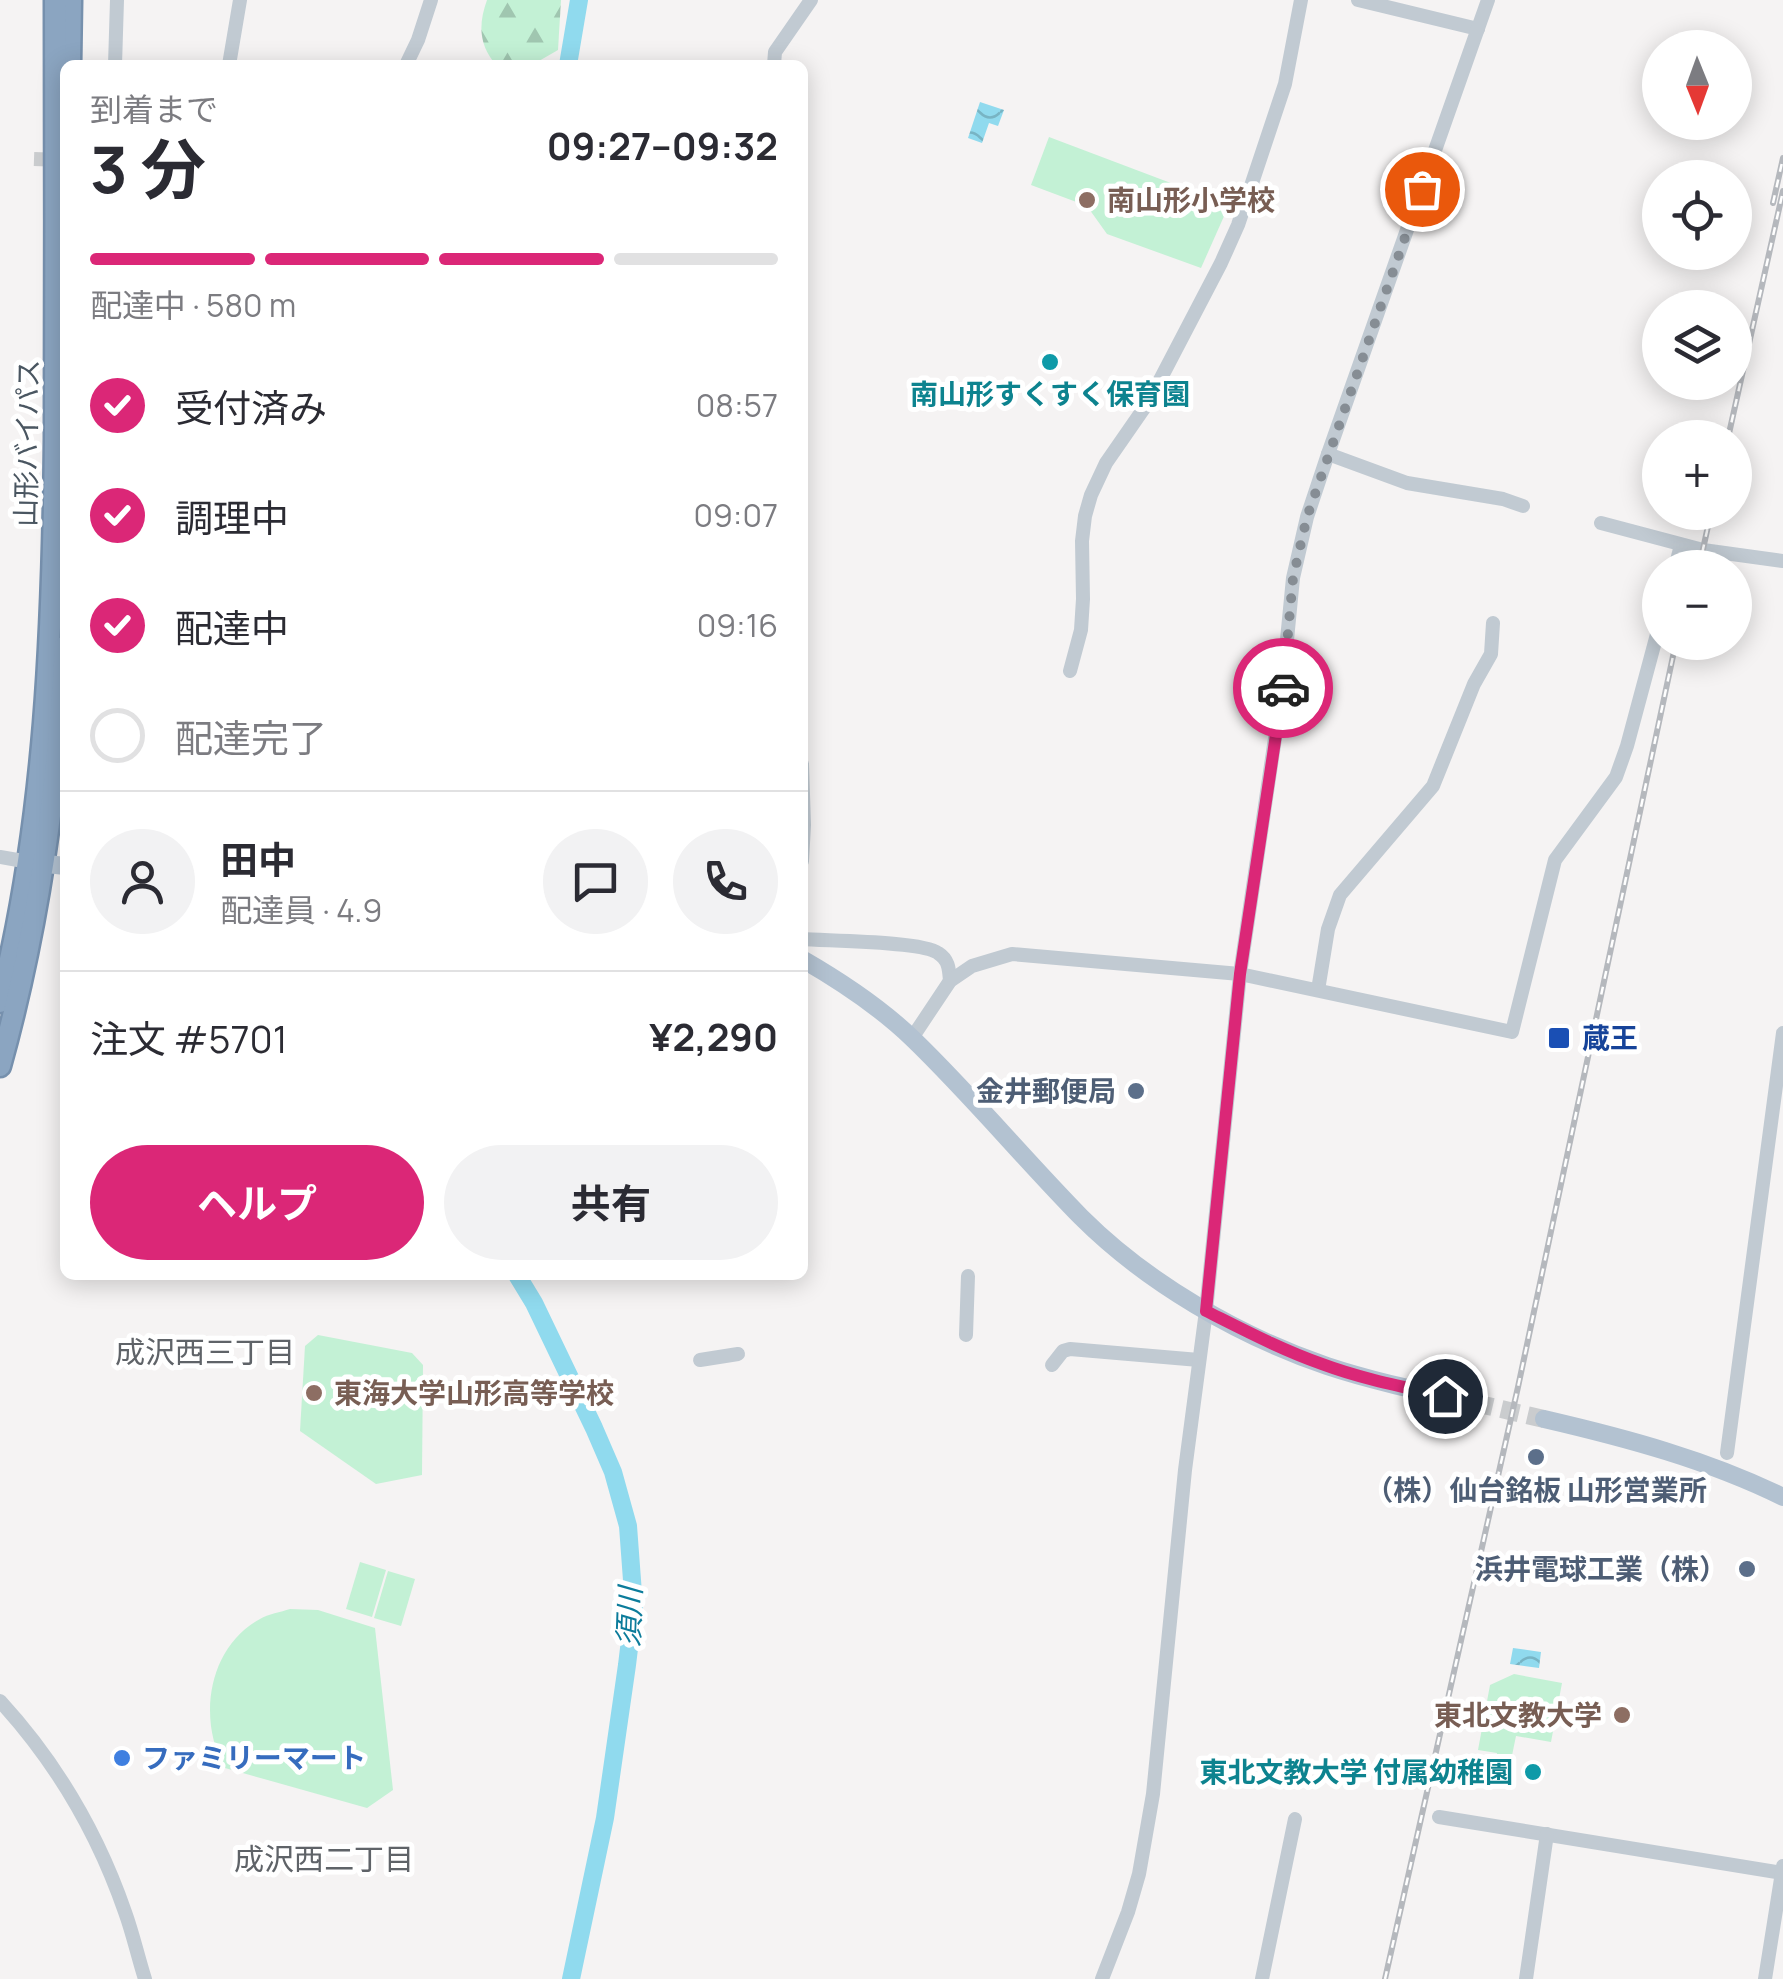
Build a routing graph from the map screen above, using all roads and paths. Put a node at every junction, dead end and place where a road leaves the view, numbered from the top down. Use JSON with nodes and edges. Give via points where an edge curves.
{"nodes":[{"id":1,"x":55,"y":0,"type":"edge"},
{"id":2,"x":71,"y":0,"type":"edge"},
{"id":3,"x":117,"y":0,"type":"edge"},
{"id":4,"x":240,"y":0,"type":"edge"},
{"id":5,"x":430,"y":0,"type":"edge"},
{"id":6,"x":811,"y":0,"type":"edge"},
{"id":7,"x":1301,"y":0,"type":"edge"},
{"id":8,"x":1358,"y":0,"type":"edge"},
{"id":9,"x":1488,"y":0,"type":"edge"},
{"id":10,"x":1478,"y":30,"type":"junction"},
{"id":11,"x":70,"y":60,"type":"edge"},
{"id":12,"x":116,"y":60,"type":"edge"},
{"id":13,"x":231,"y":60,"type":"edge"},
{"id":14,"x":408,"y":60,"type":"edge"},
{"id":15,"x":774,"y":60,"type":"edge"},
{"id":16,"x":1328,"y":454,"type":"junction"},
{"id":17,"x":1523,"y":506,"type":"dead end"},
{"id":18,"x":1602,"y":523,"type":"dead end"},
{"id":19,"x":1681,"y":545,"type":"junction"},
{"id":20,"x":1680,"y":550,"type":"edge"},
{"id":21,"x":1783,"y":560,"type":"edge"},
{"id":22,"x":1493,"y":623,"type":"dead end"},
{"id":23,"x":1650,"y":660,"type":"edge"},
{"id":24,"x":1070,"y":671,"type":"dead end"},
{"id":25,"x":60,"y":728,"type":"edge"},
{"id":26,"x":0,"y":857,"type":"edge"},
{"id":27,"x":46,"y":864,"type":"edge"},
{"id":28,"x":808,"y":940,"type":"edge"},
{"id":29,"x":808,"y":962,"type":"edge"},
{"id":30,"x":1240,"y":974,"type":"junction"},
{"id":31,"x":950,"y":981,"type":"junction"},
{"id":32,"x":1318,"y":990,"type":"junction"},
{"id":33,"x":0,"y":1002,"type":"edge"},
{"id":34,"x":1783,"y":1033,"type":"edge"},
{"id":35,"x":912,"y":1038,"type":"junction"},
{"id":36,"x":0,"y":1066,"type":"edge"},
{"id":37,"x":968,"y":1276,"type":"dead end"},
{"id":38,"x":1206,"y":1311,"type":"junction"},
{"id":39,"x":966,"y":1336,"type":"dead end"},
{"id":40,"x":738,"y":1354,"type":"dead end"},
{"id":41,"x":700,"y":1360,"type":"dead end"},
{"id":42,"x":1199,"y":1360,"type":"junction"},
{"id":43,"x":1052,"y":1365,"type":"dead end"},
{"id":44,"x":1475,"y":1403,"type":"tunnel mouth"},
{"id":45,"x":1544,"y":1419,"type":"tunnel mouth"},
{"id":46,"x":1727,"y":1453,"type":"dead end"},
{"id":47,"x":1783,"y":1498,"type":"edge"},
{"id":48,"x":0,"y":1701,"type":"edge"},
{"id":49,"x":1439,"y":1817,"type":"dead end"},
{"id":50,"x":1295,"y":1819,"type":"dead end"},
{"id":51,"x":1547,"y":1834,"type":"junction"},
{"id":52,"x":1783,"y":1865,"type":"edge"},
{"id":53,"x":1782,"y":1873,"type":"edge"},
{"id":54,"x":145,"y":1979,"type":"edge"},
{"id":55,"x":1102,"y":1979,"type":"edge"},
{"id":56,"x":1262,"y":1979,"type":"edge"},
{"id":57,"x":1526,"y":1979,"type":"edge"},
{"id":58,"x":1765,"y":1979,"type":"edge"}],
"edges":[{"from":1,"to":27,"type":"highway","name":"山形バイパス"},
{"from":2,"to":11,"type":"highway"},
{"from":3,"to":12,"type":"street"},
{"from":4,"to":13,"type":"street"},
{"from":5,"to":14,"type":"street"},
{"from":6,"to":15,"type":"street"},
{"from":7,"to":24,"type":"street","via":[[1286,84],[1238,225],[1148,402],[1091,495],[1083,526],[1081,630]]},
{"from":8,"to":10,"type":"street"},
{"from":9,"to":10,"type":"street"},
{"from":10,"to":16,"type":"street"},
{"from":16,"to":17,"type":"street","via":[[1407,484]]},
{"from":16,"to":30,"type":"street","via":[[1293,578]]},
{"from":18,"to":19,"type":"street"},
{"from":19,"to":20,"type":"street"},
{"from":19,"to":21,"type":"street"},
{"from":22,"to":32,"type":"street","via":[[1491,654],[1433,786],[1340,895]]},
{"from":23,"to":32,"type":"street","via":[[1616,777],[1555,860],[1512,1032]]},
{"from":25,"to":27,"type":"highway","name":"山形バイパス"},
{"from":26,"to":27,"type":"street"},
{"from":27,"to":33,"type":"highway","name":"山形バイパス"},
{"from":27,"to":36,"type":"highway","name":"山形バイパス"},
{"from":28,"to":31,"type":"street","via":[[933,950],[949,966]]},
{"from":29,"to":35,"type":"main road"},
{"from":30,"to":31,"type":"street","via":[[1012,954]]},
{"from":30,"to":32,"type":"street"},
{"from":30,"to":38,"type":"street"},
{"from":31,"to":35,"type":"street"},
{"from":34,"to":46,"type":"street"},
{"from":35,"to":38,"type":"main road","via":[[1084,1219]]},
{"from":37,"to":39,"type":"street"},
{"from":38,"to":42,"type":"street"},
{"from":38,"to":44,"type":"main road","via":[[1324,1365]]},
{"from":40,"to":41,"type":"street"},
{"from":42,"to":43,"type":"street","via":[[1070,1348]]},
{"from":42,"to":55,"type":"street","via":[[1153,1794],[1139,1874]]},
{"from":45,"to":47,"type":"main road","via":[[1641,1442]]},
{"from":48,"to":54,"type":"street","via":[[58,1773],[101,1852]]},
{"from":49,"to":51,"type":"street"},
{"from":50,"to":56,"type":"street"},
{"from":51,"to":53,"type":"street"},
{"from":51,"to":57,"type":"street"},
{"from":52,"to":53,"type":"street"},
{"from":53,"to":58,"type":"street"}]}
